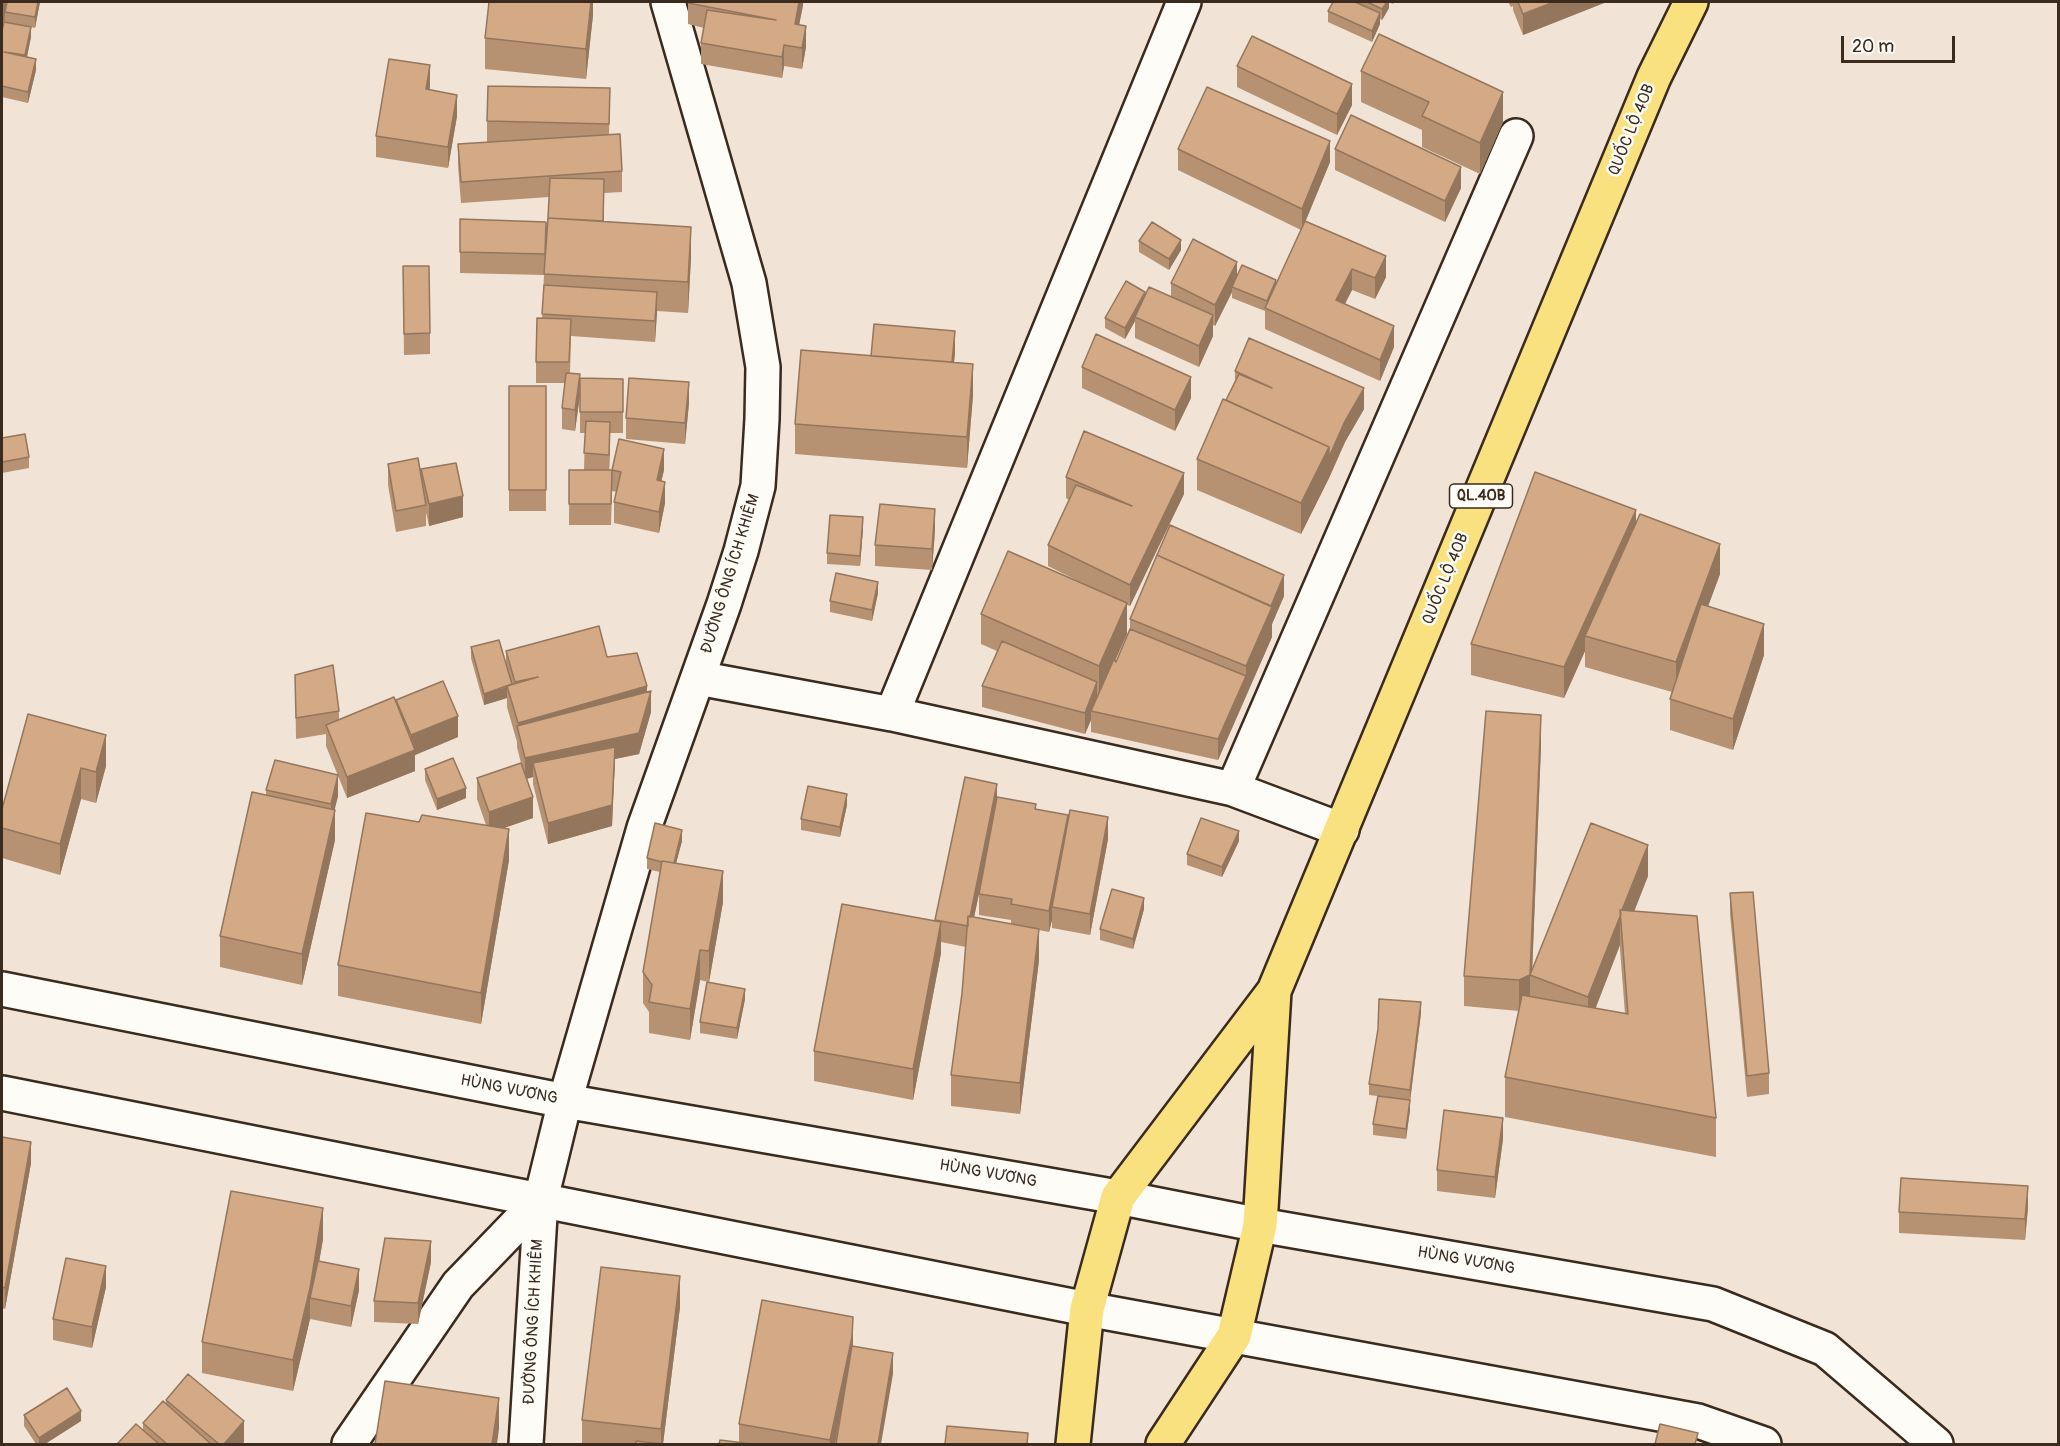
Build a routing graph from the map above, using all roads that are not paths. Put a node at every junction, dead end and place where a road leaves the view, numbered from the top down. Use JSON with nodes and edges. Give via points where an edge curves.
{"nodes":[{"id":1,"x":668,"y":2,"type":"edge"},
{"id":2,"x":1184,"y":2,"type":"edge"},
{"id":3,"x":1691,"y":2,"type":"edge"},
{"id":4,"x":1516,"y":136,"type":"dead end"},
{"id":5,"x":698,"y":678,"type":"junction"},
{"id":6,"x":892,"y":714,"type":"junction"},
{"id":7,"x":1233,"y":789,"type":"junction"},
{"id":8,"x":1342,"y":830,"type":"junction"},
{"id":9,"x":2,"y":989,"type":"edge"},
{"id":10,"x":1274,"y":992,"type":"junction"},
{"id":11,"x":2,"y":1093,"type":"edge"},
{"id":12,"x":565,"y":1101,"type":"junction"},
{"id":13,"x":1118,"y":1197,"type":"junction"},
{"id":14,"x":541,"y":1199,"type":"junction"},
{"id":15,"x":1260,"y":1224,"type":"junction"},
{"id":16,"x":1088,"y":1309,"type":"junction"},
{"id":17,"x":1234,"y":1336,"type":"junction"},
{"id":18,"x":349,"y":1444,"type":"edge"},
{"id":19,"x":526,"y":1444,"type":"edge"},
{"id":20,"x":1073,"y":1444,"type":"edge"},
{"id":21,"x":1163,"y":1444,"type":"edge"},
{"id":22,"x":1764,"y":1444,"type":"edge"},
{"id":23,"x":1936,"y":1444,"type":"edge"}],
"edges":[{"from":1,"to":5,"type":"main road","name":"ĐƯỜNG ÔNG ÍCH KHIÊM","via":[[749,283],[763,367],[758,486],[741,551]]},
{"from":2,"to":6,"type":"main road"},
{"from":3,"to":8,"type":"highway","name":"QUỐC LỘ 40B","number":"QL.40B","via":[[1654,77]]},
{"from":4,"to":7,"type":"main road"},
{"from":5,"to":6,"type":"main road"},
{"from":5,"to":12,"type":"main road","name":"ĐƯỜNG ÔNG ÍCH KHIÊM","via":[[644,828]]},
{"from":6,"to":7,"type":"main road"},
{"from":7,"to":8,"type":"main road"},
{"from":8,"to":10,"type":"highway","name":"QUỐC LỘ 40B","number":"QL.40B"},
{"from":9,"to":12,"type":"main road","name":"HÙNG VƯƠNG"},
{"from":10,"to":13,"type":"highway"},
{"from":10,"to":15,"type":"highway"},
{"from":11,"to":14,"type":"main road"},
{"from":12,"to":13,"type":"main road","name":"HÙNG VƯƠNG"},
{"from":12,"to":14,"type":"main road","name":"ĐƯỜNG ÔNG ÍCH KHIÊM"},
{"from":13,"to":15,"type":"main road","name":"HÙNG VƯƠNG"},
{"from":13,"to":16,"type":"highway"},
{"from":14,"to":16,"type":"main road"},
{"from":14,"to":18,"type":"main road","via":[[458,1285]]},
{"from":14,"to":19,"type":"main road","name":"ĐƯỜNG ÔNG ÍCH KHIÊM"},
{"from":15,"to":17,"type":"highway"},
{"from":15,"to":23,"type":"main road","name":"HÙNG VƯƠNG","via":[[1713,1304],[1825,1349]]},
{"from":16,"to":17,"type":"main road"},
{"from":16,"to":20,"type":"highway"},
{"from":17,"to":21,"type":"highway"},
{"from":17,"to":22,"type":"main road","via":[[1698,1421]]}]}
